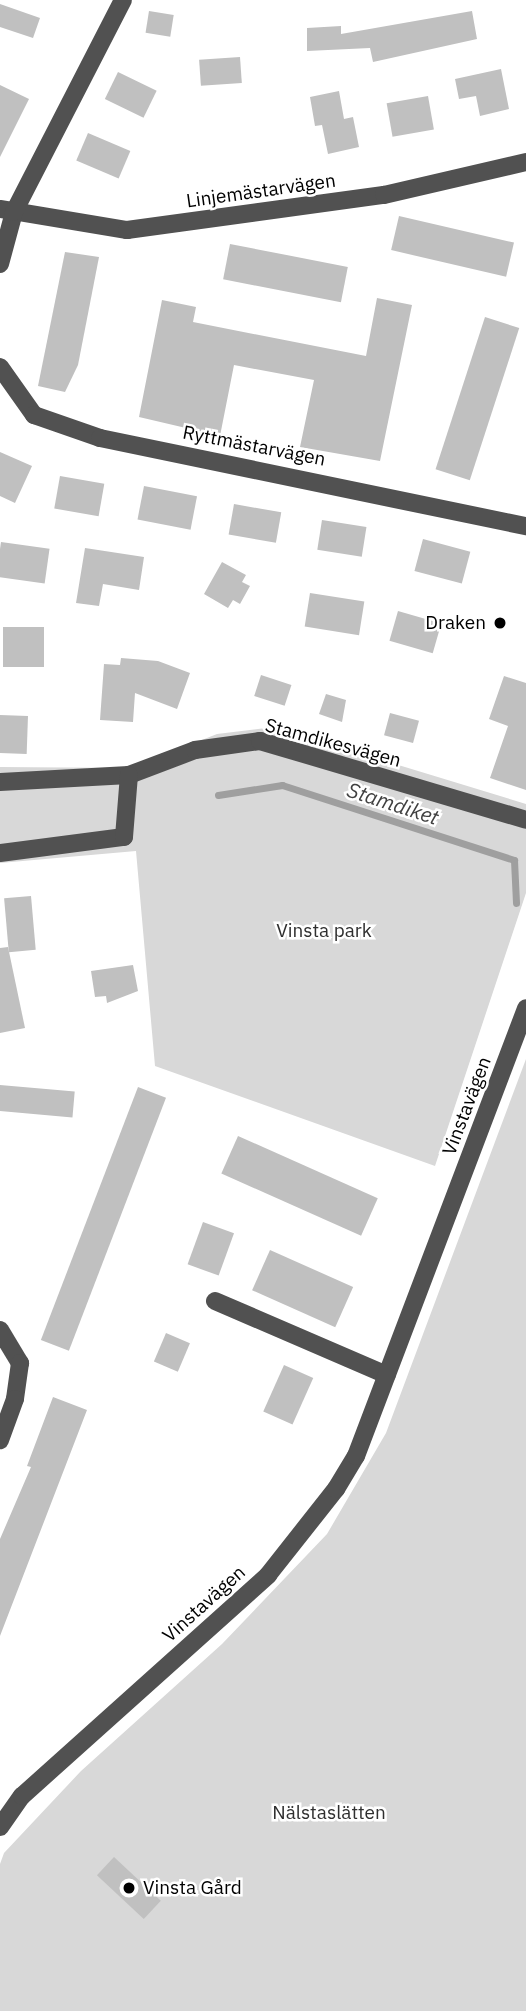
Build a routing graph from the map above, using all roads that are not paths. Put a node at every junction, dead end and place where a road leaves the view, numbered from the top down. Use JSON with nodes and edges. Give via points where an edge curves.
{"nodes":[{"id":1,"x":123,"y":0,"type":"edge"},
{"id":2,"x":526,"y":162,"type":"edge"},
{"id":3,"x":7,"y":211,"type":"edge"},
{"id":4,"x":0,"y":264,"type":"edge"},
{"id":5,"x":0,"y":367,"type":"edge"},
{"id":6,"x":526,"y":526,"type":"edge"},
{"id":7,"x":130,"y":775,"type":"junction"},
{"id":8,"x":0,"y":782,"type":"edge"},
{"id":9,"x":526,"y":820,"type":"edge"},
{"id":10,"x":0,"y":853,"type":"edge"},
{"id":11,"x":526,"y":1008,"type":"edge"},
{"id":12,"x":215,"y":1301,"type":"dead end"},
{"id":13,"x":0,"y":1330,"type":"edge"},
{"id":14,"x":387,"y":1375,"type":"junction"},
{"id":15,"x":0,"y":1440,"type":"edge"},
{"id":16,"x":0,"y":1827,"type":"edge"}],
"edges":[{"from":1,"to":3,"type":"street"},
{"from":2,"to":3,"type":"street","name":"Linjemästarvägen","via":[[384,195],[127,230]]},
{"from":3,"to":4,"type":"street"},
{"from":5,"to":6,"type":"street","name":"Ryttmästarvägen","via":[[34,415],[100,438]]},
{"from":7,"to":8,"type":"street","name":"Stamdikesvägen"},
{"from":7,"to":9,"type":"street","name":"Stamdikesvägen","via":[[195,750],[260,741]]},
{"from":7,"to":10,"type":"street","via":[[124,836]]},
{"from":11,"to":14,"type":"street","name":"Vinstavägen"},
{"from":12,"to":14,"type":"street"},
{"from":13,"to":15,"type":"street","via":[[20,1363],[15,1399]]},
{"from":14,"to":16,"type":"street","name":"Vinstavägen","via":[[356,1456],[336,1489],[268,1575],[22,1796]]}]}
